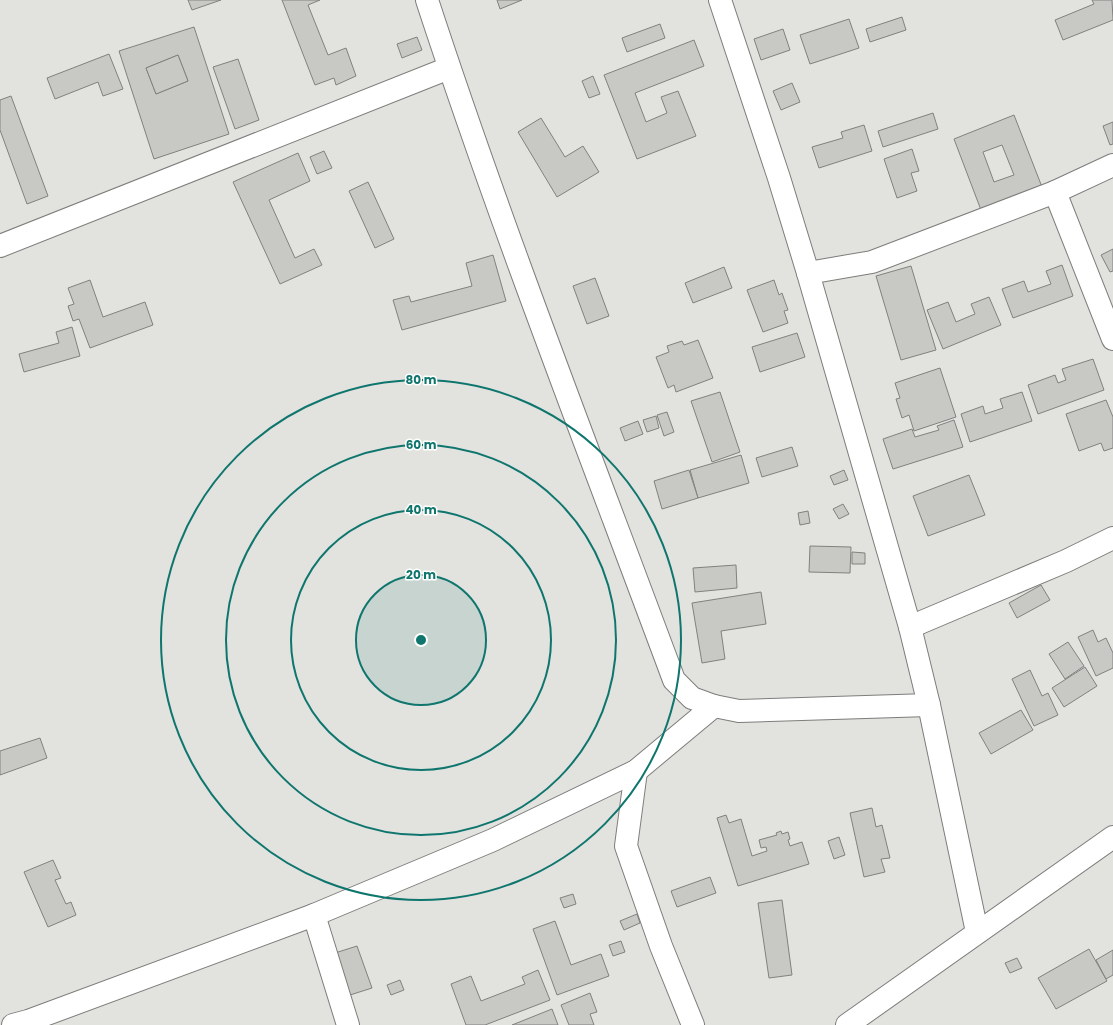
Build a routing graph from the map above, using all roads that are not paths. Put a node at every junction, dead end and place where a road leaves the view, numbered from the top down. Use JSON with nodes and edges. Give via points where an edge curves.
{"nodes":[{"id":1,"x":427,"y":0,"type":"edge"},
{"id":2,"x":720,"y":0,"type":"edge"},
{"id":3,"x":449,"y":68,"type":"junction"},
{"id":4,"x":1113,"y":165,"type":"edge"},
{"id":5,"x":1055,"y":192,"type":"junction"},
{"id":6,"x":0,"y":246,"type":"edge"},
{"id":7,"x":808,"y":272,"type":"junction"},
{"id":8,"x":1113,"y":339,"type":"edge"},
{"id":9,"x":1113,"y":538,"type":"edge"},
{"id":10,"x":910,"y":627,"type":"junction"},
{"id":11,"x":929,"y":705,"type":"junction"},
{"id":12,"x":714,"y":706,"type":"junction"},
{"id":13,"x":636,"y":771,"type":"junction"},
{"id":14,"x":1113,"y":838,"type":"edge"},
{"id":15,"x":314,"y":915,"type":"junction"},
{"id":16,"x":977,"y":932,"type":"junction"},
{"id":17,"x":13,"y":1025,"type":"edge"},
{"id":18,"x":348,"y":1025,"type":"edge"},
{"id":19,"x":693,"y":1025,"type":"edge"},
{"id":20,"x":847,"y":1025,"type":"edge"}],
"edges":[{"from":1,"to":3,"type":"street"},
{"from":2,"to":7,"type":"street"},
{"from":3,"to":6,"type":"street"},
{"from":3,"to":12,"type":"street","via":[[674,680],[692,698]]},
{"from":4,"to":5,"type":"street"},
{"from":5,"to":7,"type":"street","via":[[872,262]]},
{"from":5,"to":8,"type":"street"},
{"from":7,"to":10,"type":"street"},
{"from":9,"to":10,"type":"street","via":[[1066,561]]},
{"from":10,"to":11,"type":"street"},
{"from":11,"to":12,"type":"street","via":[[739,711]]},
{"from":11,"to":16,"type":"street"},
{"from":12,"to":13,"type":"street"},
{"from":13,"to":15,"type":"street","via":[[493,840]]},
{"from":13,"to":19,"type":"street","via":[[626,846],[661,946]]},
{"from":14,"to":16,"type":"street"},
{"from":15,"to":17,"type":"street"},
{"from":15,"to":18,"type":"street"},
{"from":16,"to":20,"type":"street"}]}
